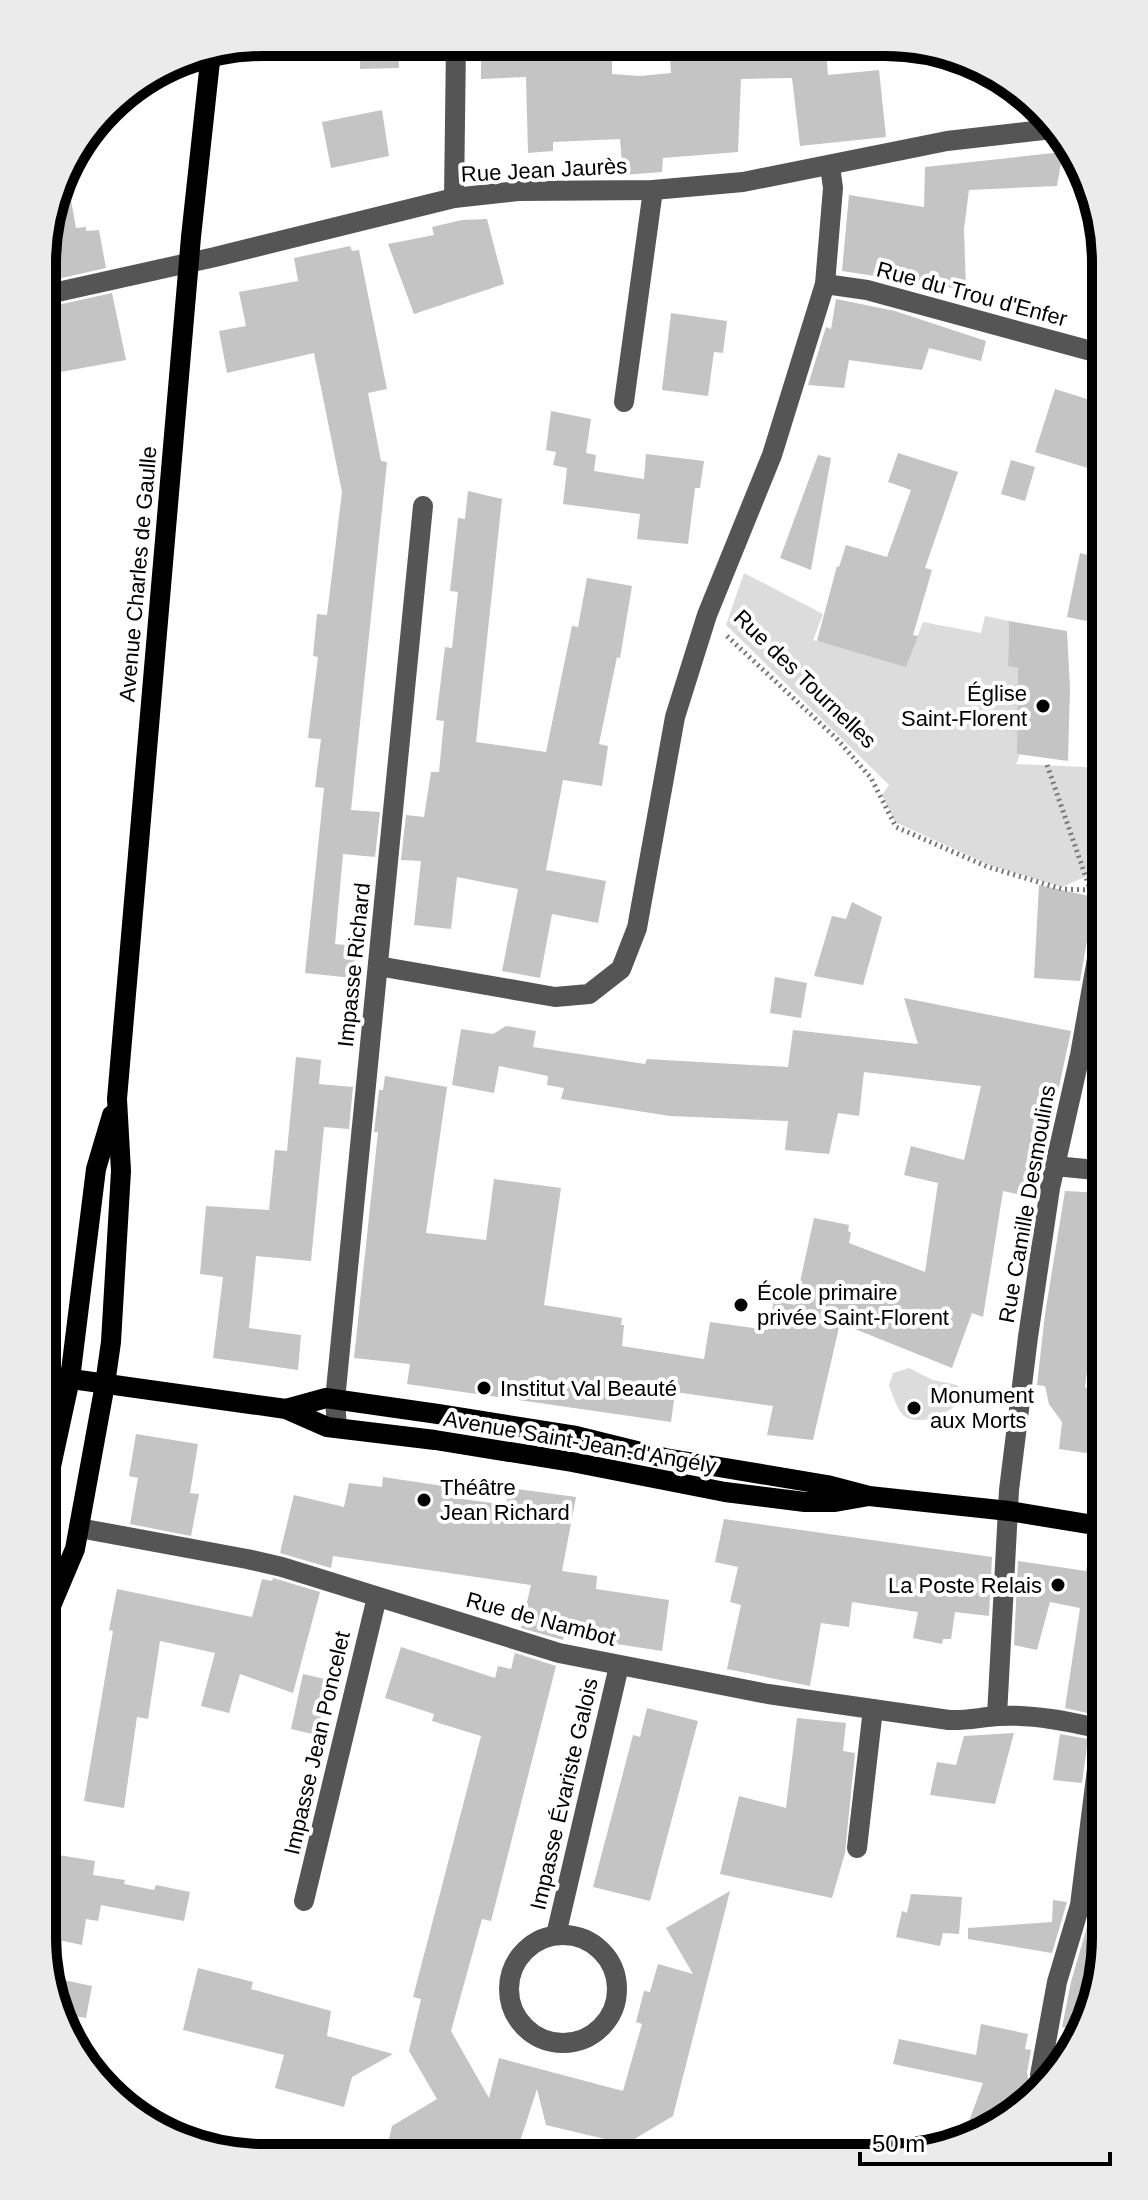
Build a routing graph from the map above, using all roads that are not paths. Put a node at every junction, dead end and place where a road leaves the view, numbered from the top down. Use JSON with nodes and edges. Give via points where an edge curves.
{"nodes":[{"id":1,"x":456,"y":56,"type":"edge"},
{"id":2,"x":210,"y":63,"type":"edge"},
{"id":3,"x":1043,"y":130,"type":"edge"},
{"id":4,"x":830,"y":166,"type":"junction"},
{"id":5,"x":653,"y":190,"type":"junction"},
{"id":6,"x":454,"y":198,"type":"junction"},
{"id":7,"x":825,"y":284,"type":"junction"},
{"id":8,"x":56,"y":292,"type":"edge"},
{"id":9,"x":1092,"y":351,"type":"edge"},
{"id":10,"x":624,"y":402,"type":"dead end"},
{"id":11,"x":423,"y":506,"type":"dead end"},
{"id":12,"x":378,"y":966,"type":"junction"},
{"id":13,"x":1092,"y":970,"type":"edge"},
{"id":14,"x":117,"y":1099,"type":"junction"},
{"id":15,"x":1055,"y":1166,"type":"junction"},
{"id":16,"x":1092,"y":1170,"type":"edge"},
{"id":17,"x":56,"y":1377,"type":"edge"},
{"id":18,"x":70,"y":1379,"type":"junction"},
{"id":19,"x":105,"y":1384,"type":"junction"},
{"id":20,"x":335,"y":1400,"type":"junction"},
{"id":21,"x":286,"y":1409,"type":"junction"},
{"id":22,"x":337,"y":1428,"type":"junction"},
{"id":23,"x":56,"y":1444,"type":"edge"},
{"id":24,"x":869,"y":1496,"type":"junction"},
{"id":25,"x":1009,"y":1511,"type":"junction"},
{"id":26,"x":1092,"y":1525,"type":"edge"},
{"id":27,"x":79,"y":1528,"type":"junction"},
{"id":28,"x":56,"y":1596,"type":"edge"},
{"id":29,"x":377,"y":1597,"type":"junction"},
{"id":30,"x":619,"y":1666,"type":"junction"},
{"id":31,"x":873,"y":1709,"type":"junction"},
{"id":32,"x":997,"y":1716,"type":"junction"},
{"id":33,"x":1092,"y":1728,"type":"edge"},
{"id":34,"x":1092,"y":1818,"type":"edge"},
{"id":35,"x":857,"y":1848,"type":"dead end"},
{"id":36,"x":304,"y":1901,"type":"dead end"},
{"id":37,"x":556,"y":1935,"type":"junction"},
{"id":38,"x":1040,"y":2072,"type":"edge"}],
"edges":[{"from":1,"to":6,"type":"street"},
{"from":2,"to":14,"type":"main road","name":"Avenue Charles de Gaulle"},
{"from":3,"to":4,"type":"street","name":"Rue Jean Jaurès","via":[[947,141]]},
{"from":4,"to":5,"type":"street","name":"Rue Jean Jaurès","via":[[743,182]]},
{"from":4,"to":7,"type":"street","name":"Rue des Tournelles"},
{"from":5,"to":6,"type":"street","name":"Rue Jean Jaurès","via":[[518,191]]},
{"from":5,"to":10,"type":"street"},
{"from":6,"to":8,"type":"street","name":"Rue Jean Jaurès"},
{"from":7,"to":9,"type":"street","name":"Rue du Trou d'Enfer","via":[[867,290]]},
{"from":7,"to":12,"type":"street","name":"Rue des Tournelles","via":[[772,455],[707,615],[675,717],[637,928],[621,969],[589,994],[555,997]]},
{"from":11,"to":12,"type":"street","name":"Impasse Richard"},
{"from":12,"to":20,"type":"street","name":"Impasse Richard"},
{"from":13,"to":15,"type":"street","name":"Rue Camille Desmoulins"},
{"from":14,"to":18,"type":"main road","name":"Avenue Charles de Gaulle","via":[[96,1169]]},
{"from":14,"to":19,"type":"main road","name":"Avenue Charles de Gaulle","via":[[121,1171]]},
{"from":15,"to":16,"type":"street"},
{"from":15,"to":25,"type":"street","name":"Rue Camille Desmoulins","via":[[1028,1337]]},
{"from":17,"to":18,"type":"main road","name":"Avenue Saint-Jean-d'Angély"},
{"from":18,"to":19,"type":"main road","name":"Avenue Saint-Jean-d'Angély"},
{"from":18,"to":23,"type":"main road","name":"Avenue Charles de Gaulle"},
{"from":19,"to":21,"type":"main road","name":"Avenue Saint-Jean-d'Angély"},
{"from":19,"to":27,"type":"main road","name":"Avenue Charles de Gaulle"},
{"from":20,"to":21,"type":"main road","name":"Avenue Saint-Jean-d'Angély"},
{"from":20,"to":22,"type":"street","name":"Impasse Richard"},
{"from":20,"to":24,"type":"main road","name":"Avenue Saint-Jean-d'Angély","via":[[576,1436]]},
{"from":21,"to":22,"type":"main road","name":"Avenue Saint-Jean-d'Angély"},
{"from":22,"to":24,"type":"main road","name":"Avenue Saint-Jean-d'Angély","via":[[572,1462],[725,1492],[805,1502]]},
{"from":24,"to":25,"type":"main road","name":"Avenue Saint-Jean-d'Angély"},
{"from":25,"to":26,"type":"main road","name":"Avenue Saint-Jean-d'Angély"},
{"from":25,"to":32,"type":"street"},
{"from":27,"to":28,"type":"main road","name":"Avenue Charles de Gaulle"},
{"from":27,"to":29,"type":"street","name":"Rue de Nambot","via":[[247,1559]]},
{"from":29,"to":30,"type":"street","name":"Rue de Nambot"},
{"from":29,"to":36,"type":"street","name":"Impasse Jean Poncelet"},
{"from":30,"to":31,"type":"street","name":"Rue de Nambot"},
{"from":30,"to":37,"type":"street","name":"Impasse Évariste Galois"},
{"from":31,"to":32,"type":"street","name":"Rue de Nambot","via":[[949,1720]]},
{"from":31,"to":35,"type":"street"},
{"from":32,"to":33,"type":"street","name":"Rue de Nambot"},
{"from":34,"to":38,"type":"street","name":"Rue de Nambot","via":[[1080,1905],[1057,1982]]},
{"from":37,"to":37,"type":"street","name":"Impasse Évariste Galois","via":[[521,1954],[508,1991],[524,2028],[560,2044],[598,2031],[617,1997],[609,1958],[576,1935]]}]}
